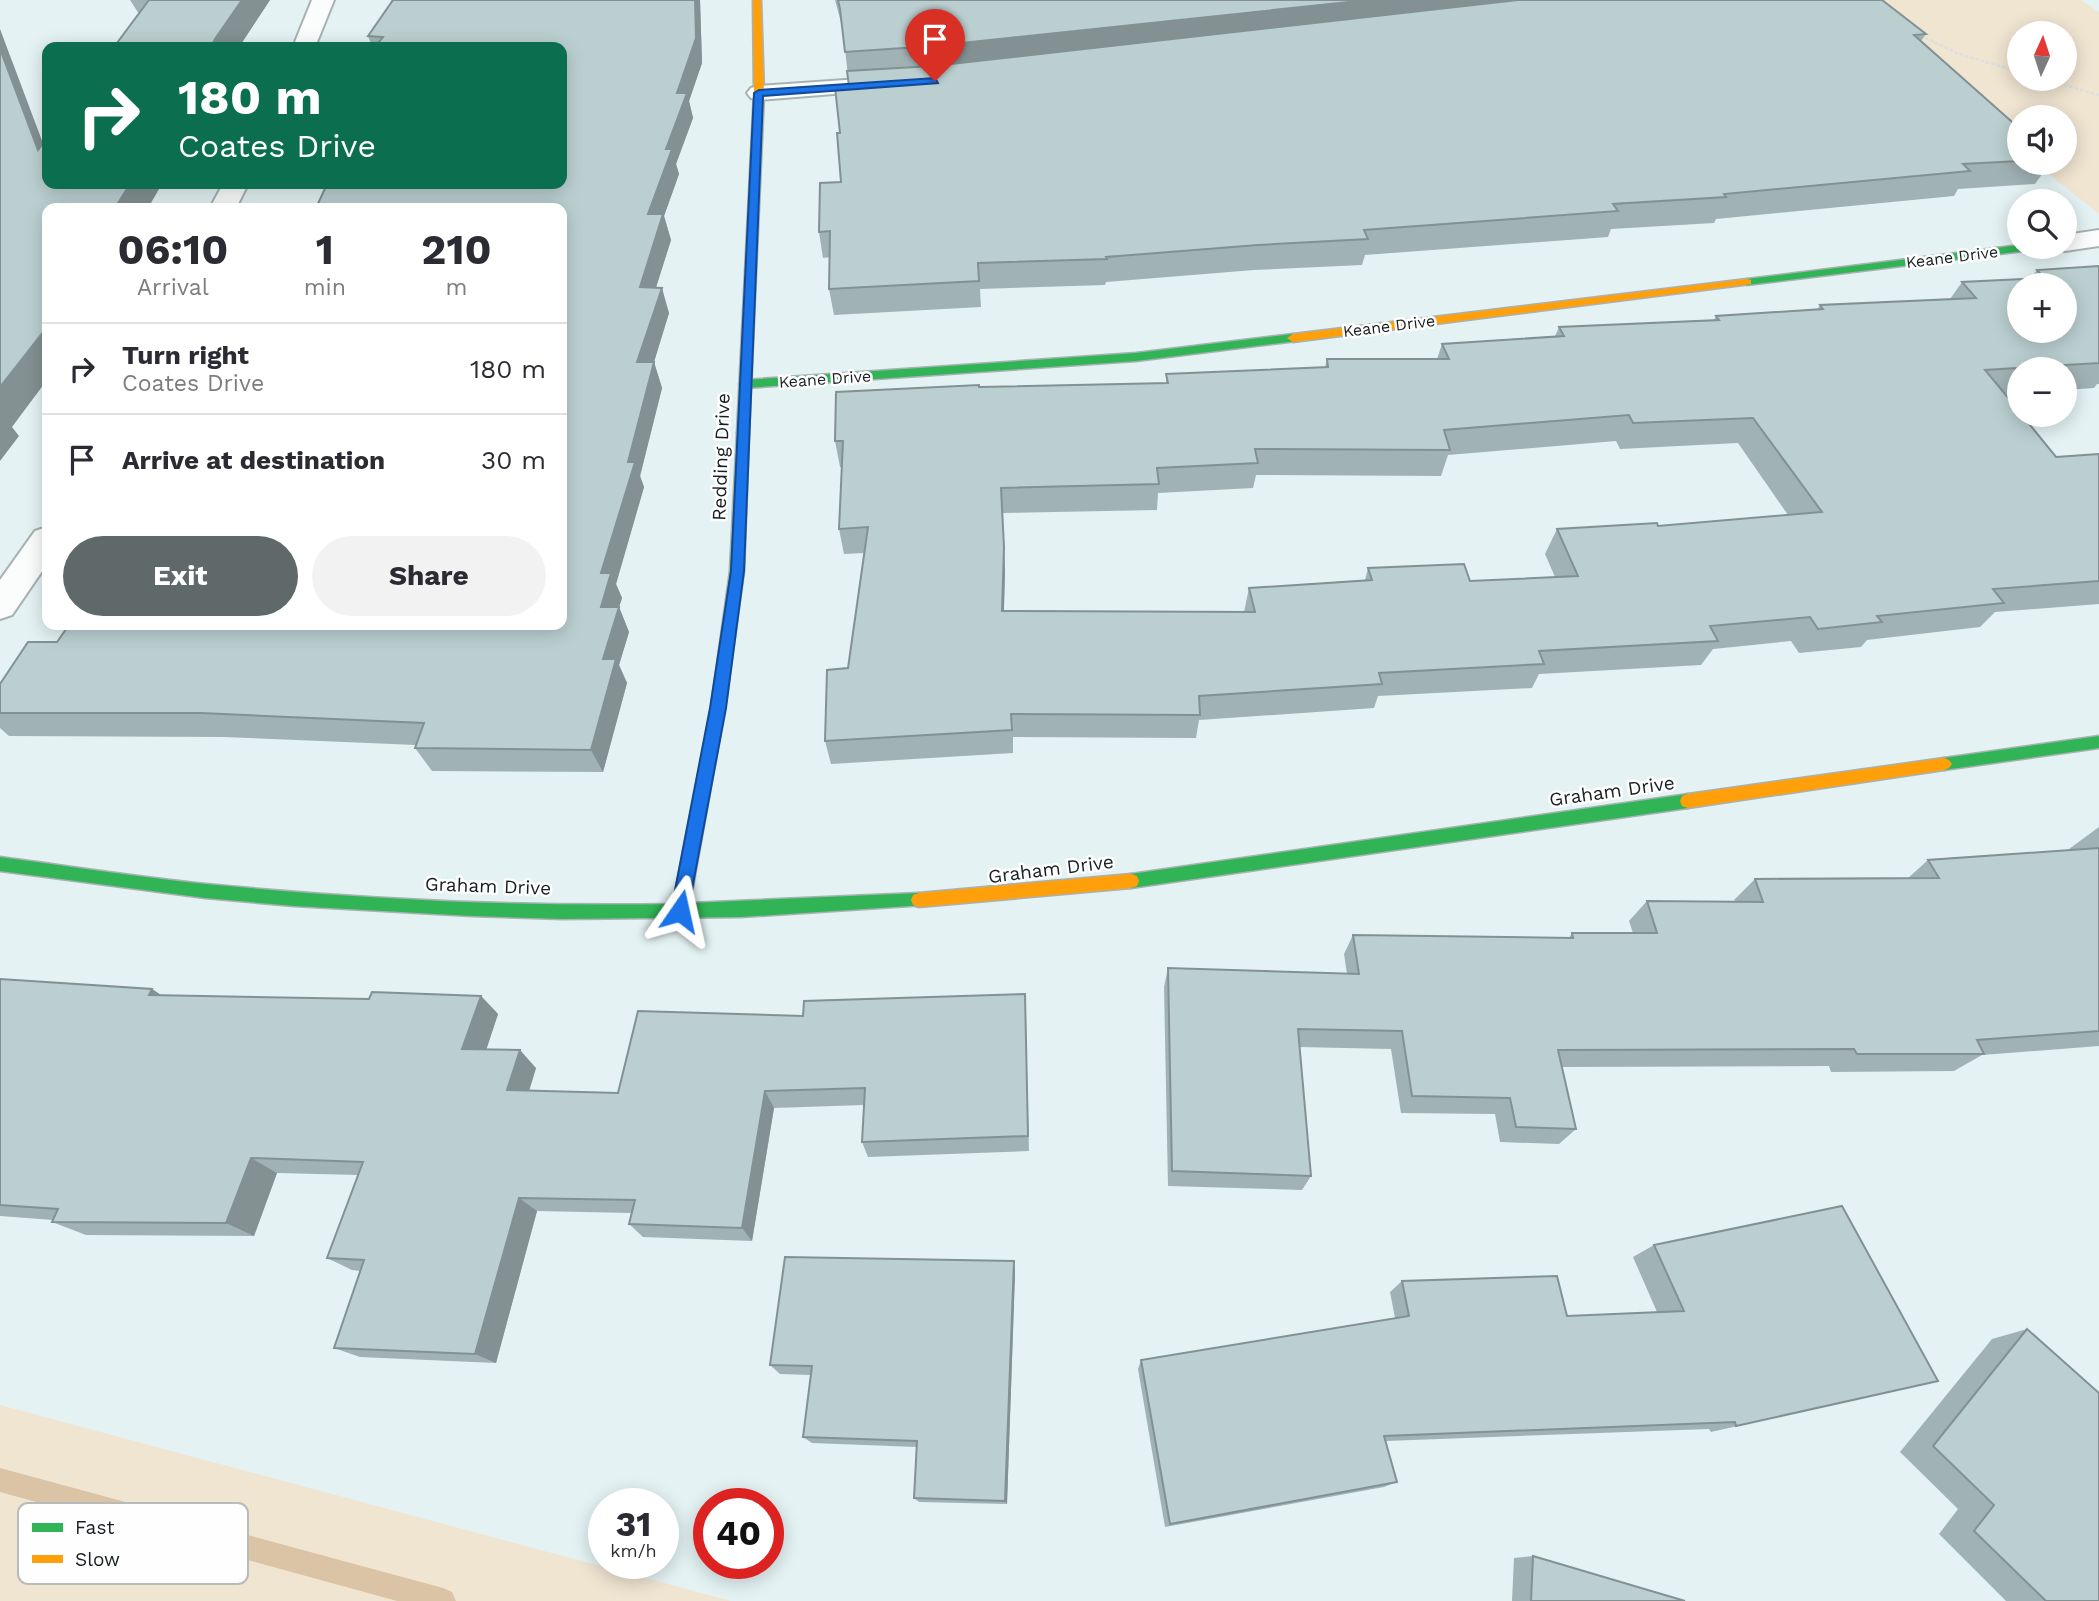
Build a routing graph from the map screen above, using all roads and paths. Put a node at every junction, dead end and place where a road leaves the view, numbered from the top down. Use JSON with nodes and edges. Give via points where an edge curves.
{"nodes":[{"id":1,"x":323,"y":0,"type":"edge"},
{"id":2,"x":757,"y":0,"type":"edge"},
{"id":3,"x":1918,"y":34,"type":"edge"},
{"id":4,"x":306,"y":42,"type":"edge"},
{"id":5,"x":2007,"y":68,"type":"edge"},
{"id":6,"x":908,"y":83,"type":"edge"},
{"id":7,"x":2077,"y":89,"type":"edge"},
{"id":8,"x":759,"y":93,"type":"junction"},
{"id":9,"x":2099,"y":95,"type":"edge"},
{"id":10,"x":2099,"y":239,"type":"edge"},
{"id":11,"x":2077,"y":242,"type":"edge"},
{"id":12,"x":2007,"y":250,"type":"edge"},
{"id":13,"x":745,"y":384,"type":"junction"},
{"id":14,"x":42,"y":546,"type":"edge"},
{"id":15,"x":0,"y":606,"type":"edge"},
{"id":16,"x":2099,"y":742,"type":"edge"},
{"id":17,"x":0,"y":864,"type":"edge"},
{"id":18,"x":680,"y":911,"type":"junction"}],
"edges":[{"from":1,"to":4,"type":"street"},
{"from":2,"to":8,"type":"street","name":"Redding Drive"},
{"from":3,"to":5,"type":"path","via":[[1959,54]]},
{"from":6,"to":8,"type":"street"},
{"from":7,"to":9,"type":"path"},
{"from":8,"to":13,"type":"street","name":"Redding Drive"},
{"from":10,"to":11,"type":"street"},
{"from":12,"to":13,"type":"street","name":"Keane Drive","via":[[1136,357]]},
{"from":13,"to":18,"type":"street","name":"Redding Drive","via":[[737,571],[718,708]]},
{"from":14,"to":15,"type":"street"},
{"from":16,"to":18,"type":"street","name":"Graham Drive","via":[[1123,882],[979,899]]},
{"from":17,"to":18,"type":"street","name":"Graham Drive","via":[[234,894],[438,906]]}]}
